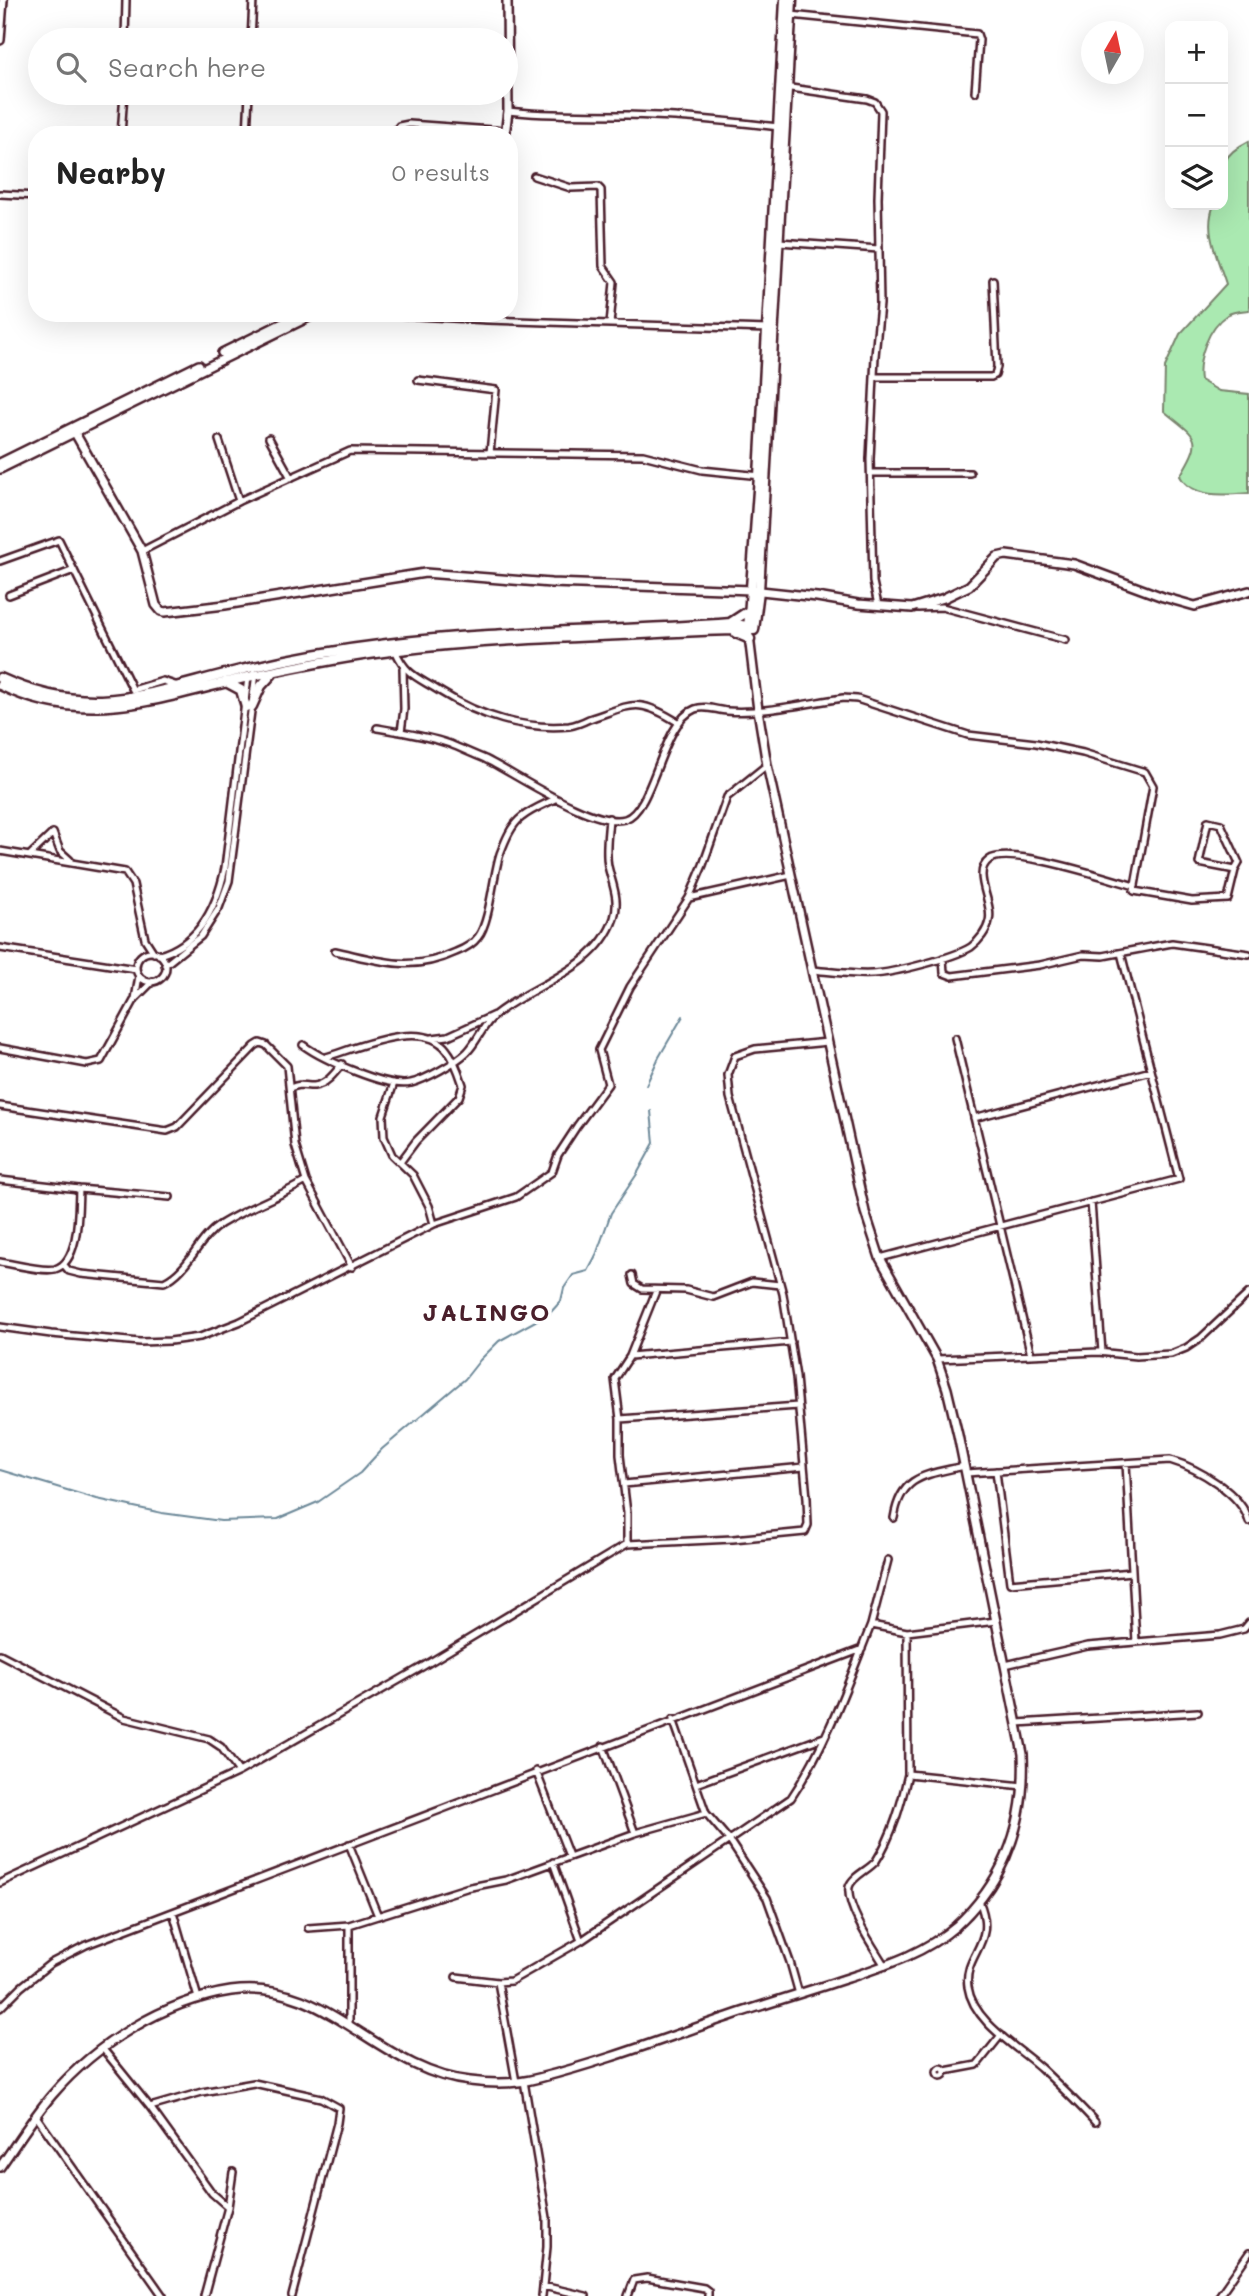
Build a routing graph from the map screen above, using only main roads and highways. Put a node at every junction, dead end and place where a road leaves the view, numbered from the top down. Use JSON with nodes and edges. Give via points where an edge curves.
{"nodes":[{"id":1,"x":3,"y":0,"type":"edge"},
{"id":2,"x":507,"y":0,"type":"edge"},
{"id":3,"x":785,"y":0,"type":"edge"},
{"id":4,"x":792,"y":0,"type":"edge"},
{"id":5,"x":789,"y":15,"type":"junction"},
{"id":6,"x":507,"y":28,"type":"edge"},
{"id":7,"x":0,"y":40,"type":"edge"},
{"id":8,"x":784,"y":87,"type":"junction"},
{"id":9,"x":508,"y":105,"type":"edge"},
{"id":10,"x":507,"y":126,"type":"edge"},
{"id":11,"x":279,"y":322,"type":"edge"},
{"id":12,"x":299,"y":322,"type":"edge"},
{"id":13,"x":770,"y":330,"type":"junction"},
{"id":14,"x":75,"y":433,"type":"junction"},
{"id":15,"x":0,"y":463,"type":"edge"},
{"id":16,"x":0,"y":469,"type":"edge"},
{"id":17,"x":756,"y":590,"type":"junction"},
{"id":18,"x":1249,"y":591,"type":"edge"},
{"id":19,"x":750,"y":610,"type":"junction"},
{"id":20,"x":730,"y":627,"type":"junction"},
{"id":21,"x":751,"y":632,"type":"junction"},
{"id":22,"x":275,"y":671,"type":"junction"},
{"id":23,"x":252,"y":672,"type":"junction"},
{"id":24,"x":0,"y":678,"type":"edge"},
{"id":25,"x":226,"y":682,"type":"junction"},
{"id":26,"x":0,"y":685,"type":"edge"},
{"id":27,"x":0,"y":2167,"type":"edge"}],
"edges":[{"from":1,"to":7,"type":"main road"},
{"from":2,"to":6,"type":"main road"},
{"from":3,"to":5,"type":"main road"},
{"from":4,"to":5,"type":"main road"},
{"from":5,"to":8,"type":"main road"},
{"from":8,"to":13,"type":"main road"},
{"from":8,"to":13,"type":"main road","via":[[779,242]]},
{"from":9,"to":10,"type":"main road"},
{"from":11,"to":15,"type":"main road"},
{"from":12,"to":14,"type":"main road"},
{"from":13,"to":17,"type":"main road"},
{"from":14,"to":16,"type":"main road"},
{"from":14,"to":17,"type":"main road","via":[[142,551],[160,611],[425,573],[551,583]]},
{"from":17,"to":18,"type":"main road","via":[[912,608],[969,586],[998,557],[1006,555],[1074,564],[1195,606]]},
{"from":17,"to":19,"type":"main road"},
{"from":17,"to":21,"type":"main road"},
{"from":19,"to":20,"type":"main road"},
{"from":19,"to":21,"type":"main road"},
{"from":20,"to":21,"type":"main road"},
{"from":20,"to":22,"type":"main road","via":[[396,650]]},
{"from":20,"to":23,"type":"main road","via":[[443,638],[315,654]]},
{"from":21,"to":27,"type":"main road","via":[[767,765],[865,1212],[880,1258],[937,1359],[951,1404],[1017,1723],[1024,1786],[1018,1824],[998,1874],[959,1922],[915,1954],[520,2081],[466,2081],[428,2071],[305,2001],[278,1992],[243,1990],[198,1998],[149,2020],[103,2049],[61,2085]]},
{"from":22,"to":23,"type":"main road"},
{"from":22,"to":25,"type":"main road","via":[[249,706],[241,690]]},
{"from":23,"to":24,"type":"main road","via":[[122,700],[40,693]]},
{"from":23,"to":25,"type":"main road"},
{"from":25,"to":26,"type":"main road","via":[[124,706],[58,703]]}]}
